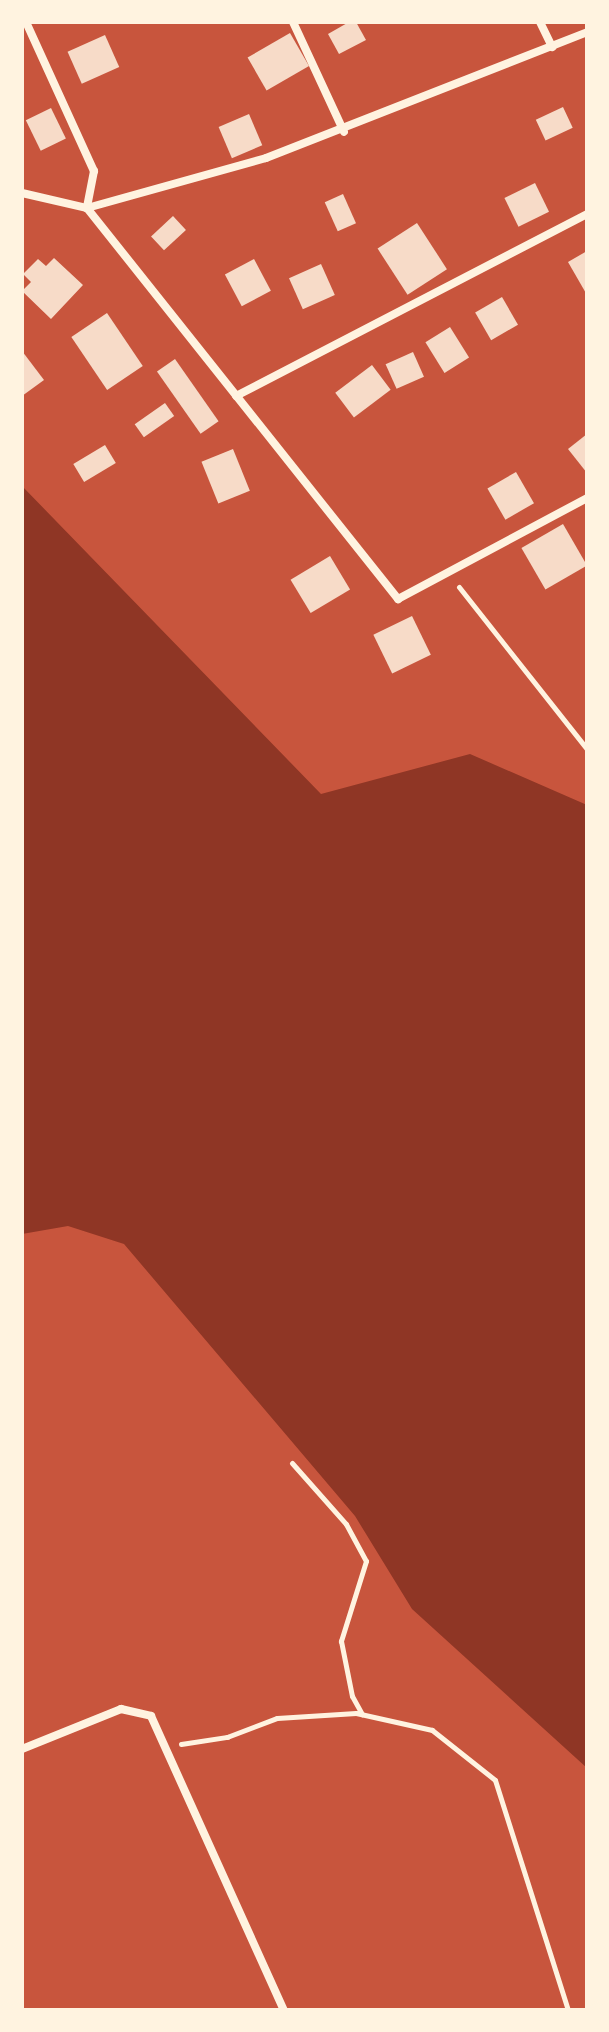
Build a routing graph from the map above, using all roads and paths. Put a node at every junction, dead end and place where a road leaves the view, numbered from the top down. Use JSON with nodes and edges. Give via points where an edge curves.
{"nodes":[{"id":1,"x":26,"y":22,"type":"edge"},
{"id":2,"x":293,"y":22,"type":"edge"},
{"id":3,"x":540,"y":22,"type":"edge"},
{"id":4,"x":587,"y":32,"type":"edge"},
{"id":5,"x":552,"y":47,"type":"junction"},
{"id":6,"x":344,"y":132,"type":"junction"},
{"id":7,"x":22,"y":193,"type":"edge"},
{"id":8,"x":87,"y":208,"type":"junction"},
{"id":9,"x":587,"y":214,"type":"edge"},
{"id":10,"x":236,"y":396,"type":"junction"},
{"id":11,"x":587,"y":498,"type":"edge"},
{"id":12,"x":447,"y":572,"type":"junction"},
{"id":13,"x":587,"y":749,"type":"edge"},
{"id":14,"x":292,"y":1463,"type":"dead end"},
{"id":15,"x":363,"y":1715,"type":"junction"},
{"id":16,"x":164,"y":1745,"type":"junction"},
{"id":17,"x":22,"y":1749,"type":"edge"},
{"id":18,"x":284,"y":2010,"type":"edge"},
{"id":19,"x":568,"y":2010,"type":"edge"}],
"edges":[{"from":1,"to":8,"type":"street","via":[[94,171]]},
{"from":2,"to":6,"type":"street"},
{"from":3,"to":5,"type":"street"},
{"from":4,"to":5,"type":"street"},
{"from":5,"to":6,"type":"street"},
{"from":6,"to":8,"type":"street"},
{"from":7,"to":8,"type":"street"},
{"from":8,"to":10,"type":"street"},
{"from":9,"to":10,"type":"street"},
{"from":10,"to":12,"type":"street","via":[[398,599]]},
{"from":11,"to":12,"type":"street"},
{"from":12,"to":13,"type":"path"},
{"from":14,"to":15,"type":"path","via":[[346,1524],[366,1561],[341,1641],[352,1696]]},
{"from":15,"to":16,"type":"path","via":[[277,1718],[227,1737]]},
{"from":15,"to":19,"type":"path","via":[[432,1730],[495,1780]]},
{"from":16,"to":17,"type":"street","via":[[151,1716],[121,1709]]},
{"from":16,"to":18,"type":"street"}]}
